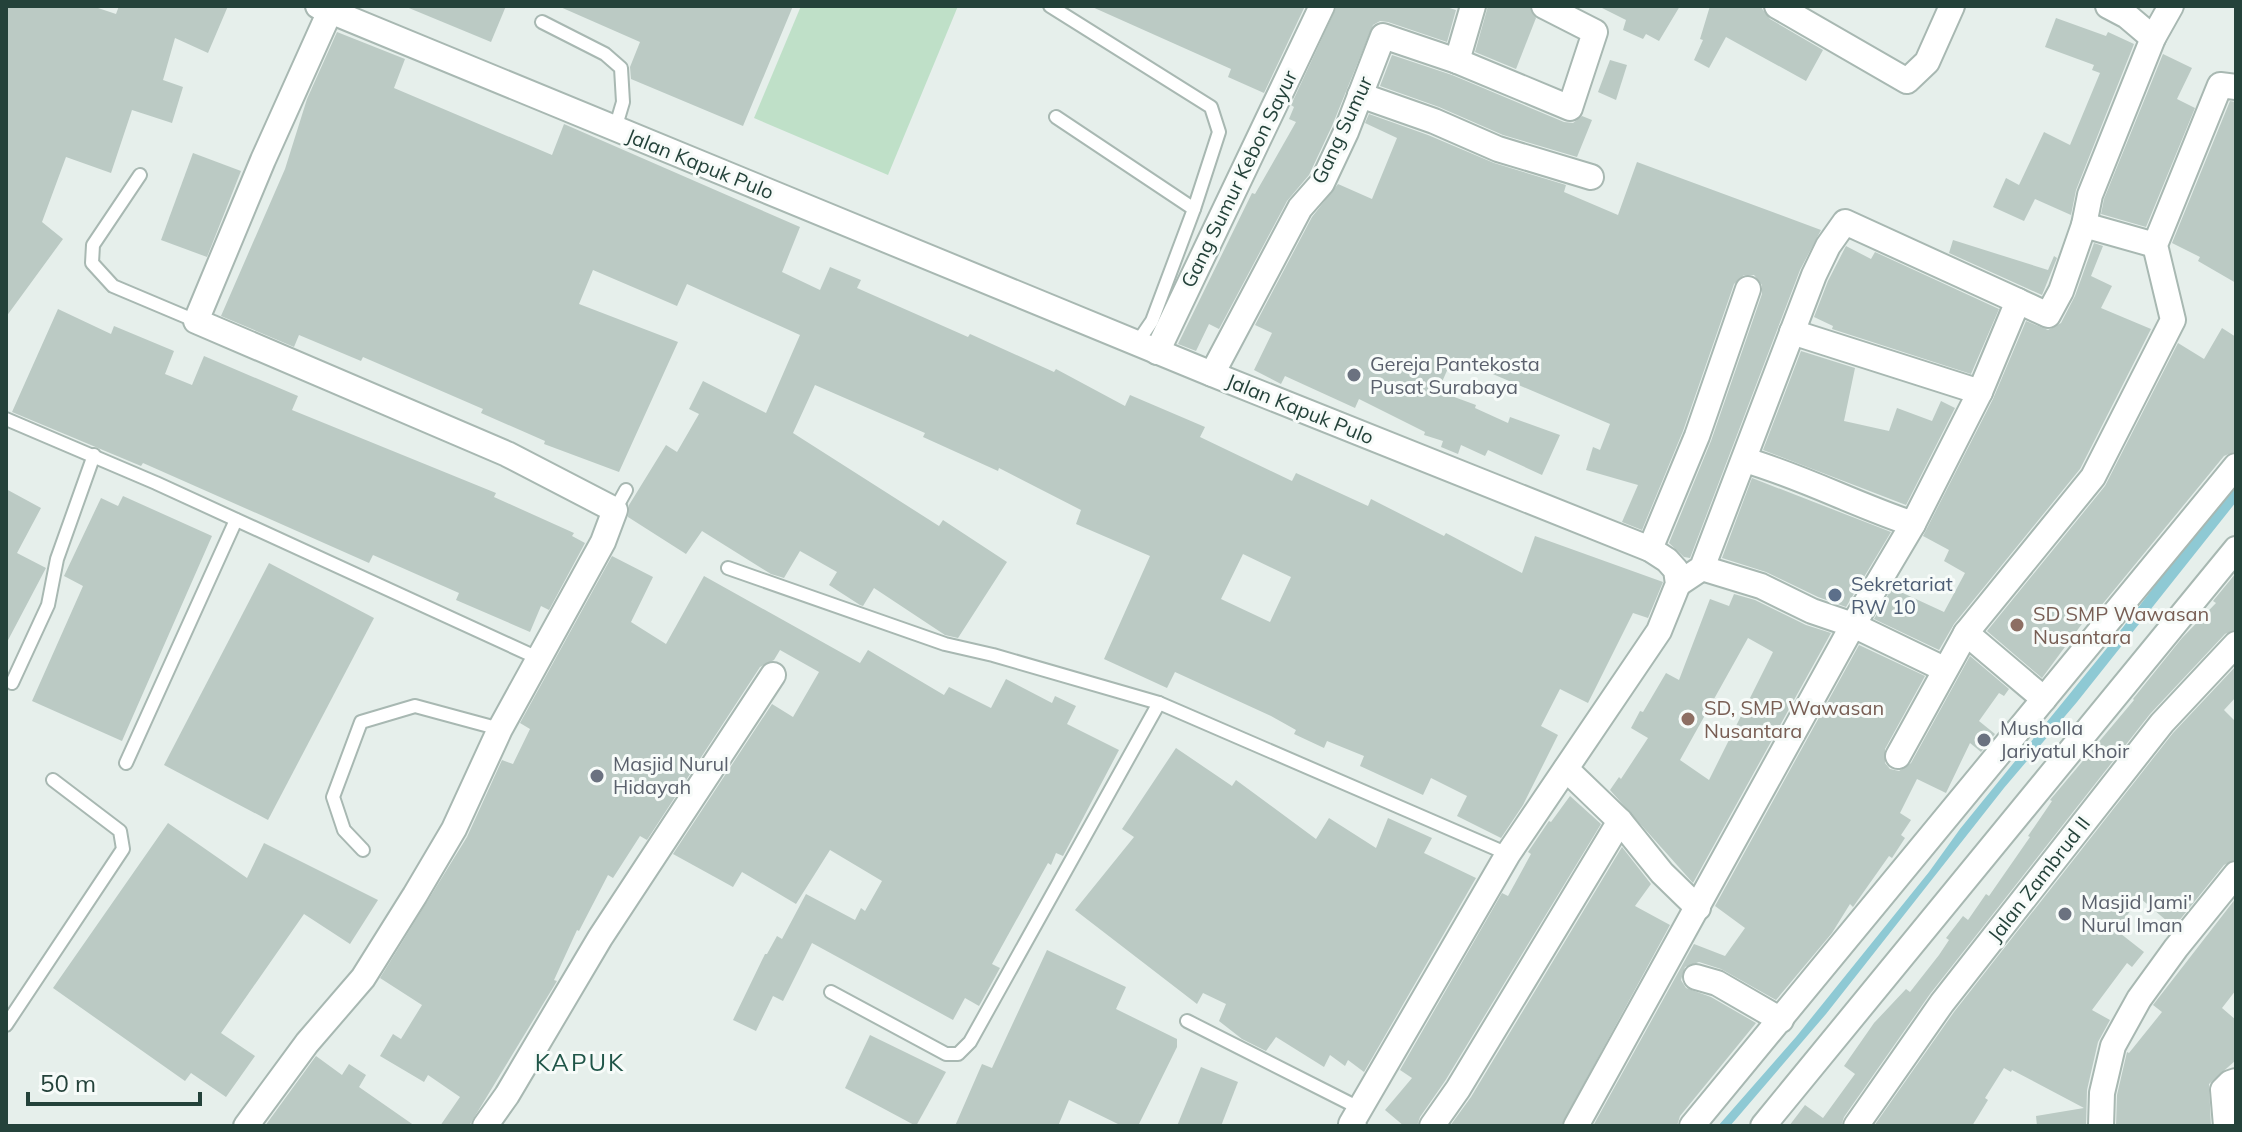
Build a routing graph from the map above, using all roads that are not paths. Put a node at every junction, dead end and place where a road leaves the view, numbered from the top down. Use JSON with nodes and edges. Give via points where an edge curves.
{"nodes":[{"id":1,"x":1050,"y":6,"type":"edge"},
{"id":2,"x":1322,"y":6,"type":"edge"},
{"id":3,"x":1473,"y":6,"type":"edge"},
{"id":4,"x":1544,"y":6,"type":"edge"},
{"id":5,"x":1777,"y":6,"type":"edge"},
{"id":6,"x":1952,"y":6,"type":"edge"},
{"id":7,"x":2108,"y":6,"type":"edge"},
{"id":8,"x":2171,"y":6,"type":"edge"},
{"id":9,"x":324,"y":9,"type":"edge"},
{"id":10,"x":542,"y":22,"type":"dead end"},
{"id":11,"x":2153,"y":38,"type":"junction"},
{"id":12,"x":1457,"y":61,"type":"junction"},
{"id":13,"x":2236,"y":87,"type":"edge"},
{"id":14,"x":1360,"y":95,"type":"junction"},
{"id":15,"x":1056,"y":117,"type":"dead end"},
{"id":16,"x":615,"y":129,"type":"junction"},
{"id":17,"x":140,"y":175,"type":"dead end"},
{"id":18,"x":1591,"y":177,"type":"dead end"},
{"id":19,"x":1194,"y":209,"type":"junction"},
{"id":20,"x":2084,"y":225,"type":"junction"},
{"id":21,"x":2155,"y":245,"type":"junction"},
{"id":22,"x":1748,"y":289,"type":"dead end"},
{"id":23,"x":2018,"y":301,"type":"junction"},
{"id":24,"x":196,"y":321,"type":"junction"},
{"id":25,"x":1792,"y":332,"type":"junction"},
{"id":26,"x":1147,"y":347,"type":"junction"},
{"id":27,"x":1212,"y":374,"type":"junction"},
{"id":28,"x":1980,"y":392,"type":"junction"},
{"id":29,"x":6,"y":419,"type":"edge"},
{"id":30,"x":94,"y":455,"type":"junction"},
{"id":31,"x":1745,"y":460,"type":"junction"},
{"id":32,"x":2236,"y":466,"type":"edge"},
{"id":33,"x":236,"y":520,"type":"junction"},
{"id":34,"x":1913,"y":524,"type":"junction"},
{"id":35,"x":1650,"y":549,"type":"junction"},
{"id":36,"x":2236,"y":549,"type":"edge"},
{"id":37,"x":728,"y":568,"type":"dead end"},
{"id":38,"x":1702,"y":568,"type":"junction"},
{"id":39,"x":1678,"y":584,"type":"junction"},
{"id":40,"x":1853,"y":625,"type":"junction"},
{"id":41,"x":1966,"y":633,"type":"junction"},
{"id":42,"x":2236,"y":644,"type":"edge"},
{"id":43,"x":540,"y":659,"type":"junction"},
{"id":44,"x":1944,"y":669,"type":"junction"},
{"id":45,"x":773,"y":675,"type":"dead end"},
{"id":46,"x":12,"y":683,"type":"dead end"},
{"id":47,"x":2044,"y":699,"type":"junction"},
{"id":48,"x":1159,"y":703,"type":"junction"},
{"id":49,"x":500,"y":729,"type":"junction"},
{"id":50,"x":1898,"y":756,"type":"dead end"},
{"id":51,"x":126,"y":763,"type":"dead end"},
{"id":52,"x":1566,"y":769,"type":"junction"},
{"id":53,"x":53,"y":780,"type":"dead end"},
{"id":54,"x":1620,"y":821,"type":"junction"},
{"id":55,"x":363,"y":850,"type":"dead end"},
{"id":56,"x":1508,"y":854,"type":"junction"},
{"id":57,"x":2236,"y":874,"type":"edge"},
{"id":58,"x":1698,"y":908,"type":"junction"},
{"id":59,"x":1696,"y":977,"type":"dead end"},
{"id":60,"x":831,"y":992,"type":"dead end"},
{"id":61,"x":1781,"y":1020,"type":"junction"},
{"id":62,"x":1187,"y":1021,"type":"dead end"},
{"id":63,"x":6,"y":1025,"type":"edge"},
{"id":64,"x":2236,"y":1081,"type":"edge"},
{"id":65,"x":1354,"y":1121,"type":"edge"},
{"id":66,"x":246,"y":1126,"type":"edge"},
{"id":67,"x":485,"y":1126,"type":"edge"},
{"id":68,"x":1432,"y":1126,"type":"edge"},
{"id":69,"x":1576,"y":1126,"type":"edge"},
{"id":70,"x":1692,"y":1126,"type":"edge"},
{"id":71,"x":1763,"y":1126,"type":"edge"},
{"id":72,"x":1856,"y":1126,"type":"edge"},
{"id":73,"x":2101,"y":1126,"type":"edge"},
{"id":74,"x":2226,"y":1126,"type":"edge"}],
"edges":[{"from":1,"to":19,"type":"lane","via":[[1211,107],[1219,132]]},
{"from":2,"to":26,"type":"street","name":"Gang Sumur Kebon Sayur"},
{"from":3,"to":12,"type":"street"},
{"from":4,"to":12,"type":"street","name":"Gang Sumur","via":[[1595,32],[1570,108]]},
{"from":5,"to":6,"type":"street","via":[[1907,81],[1927,62]]},
{"from":7,"to":11,"type":"street"},
{"from":8,"to":11,"type":"street"},
{"from":9,"to":16,"type":"street","name":"Jalan Kapuk Pulo"},
{"from":9,"to":24,"type":"street"},
{"from":10,"to":16,"type":"lane","via":[[605,54],[621,68],[623,102]]},
{"from":11,"to":20,"type":"street","via":[[2090,195]]},
{"from":12,"to":14,"type":"street","name":"Gang Sumur","via":[[1383,36]]},
{"from":13,"to":21,"type":"street","via":[[2220,85]]},
{"from":14,"to":18,"type":"street","via":[[1498,149]]},
{"from":14,"to":27,"type":"street","name":"Gang Sumur","via":[[1322,183],[1300,208]]},
{"from":15,"to":19,"type":"lane"},
{"from":16,"to":26,"type":"street","name":"Jalan Kapuk Pulo"},
{"from":17,"to":24,"type":"lane","via":[[93,245],[92,263],[113,286]]},
{"from":19,"to":26,"type":"lane"},
{"from":20,"to":21,"type":"street"},
{"from":20,"to":23,"type":"street","via":[[2048,315]]},
{"from":21,"to":41,"type":"street","via":[[2173,320],[2093,477]]},
{"from":22,"to":35,"type":"street","via":[[1697,436]]},
{"from":23,"to":25,"type":"street","via":[[1845,222],[1828,246]]},
{"from":23,"to":28,"type":"street"},
{"from":24,"to":43,"type":"street","via":[[621,500]]},
{"from":25,"to":28,"type":"street"},
{"from":25,"to":31,"type":"street"},
{"from":26,"to":27,"type":"street","name":"Jalan Kapuk Pulo"},
{"from":27,"to":35,"type":"street","name":"Jalan Kapuk Pulo"},
{"from":28,"to":34,"type":"street"},
{"from":29,"to":30,"type":"lane"},
{"from":30,"to":33,"type":"lane"},
{"from":30,"to":46,"type":"lane","via":[[57,559],[48,605]]},
{"from":31,"to":34,"type":"street"},
{"from":31,"to":38,"type":"street"},
{"from":32,"to":47,"type":"street"},
{"from":33,"to":43,"type":"lane"},
{"from":33,"to":51,"type":"lane"},
{"from":34,"to":40,"type":"street"},
{"from":35,"to":39,"type":"street","name":"Jalan Kapuk Pulo","via":[[1676,570]]},
{"from":36,"to":71,"type":"street"},
{"from":37,"to":48,"type":"lane","via":[[945,644]]},
{"from":38,"to":39,"type":"street"},
{"from":38,"to":40,"type":"street"},
{"from":39,"to":52,"type":"street","via":[[1659,631]]},
{"from":40,"to":44,"type":"street"},
{"from":40,"to":58,"type":"street"},
{"from":41,"to":44,"type":"street"},
{"from":41,"to":47,"type":"street"},
{"from":42,"to":72,"type":"street","name":"Jalan Zambrud II","via":[[2124,771],[1942,1003]]},
{"from":43,"to":49,"type":"street"},
{"from":44,"to":50,"type":"street"},
{"from":45,"to":67,"type":"street","via":[[600,938]]},
{"from":47,"to":61,"type":"street"},
{"from":48,"to":56,"type":"lane"},
{"from":48,"to":60,"type":"lane","via":[[970,1042],[958,1054],[946,1054]]},
{"from":49,"to":55,"type":"lane","via":[[415,706],[361,722],[333,797],[344,830]]},
{"from":49,"to":66,"type":"street","via":[[454,829],[363,978]]},
{"from":52,"to":54,"type":"street"},
{"from":52,"to":56,"type":"street"},
{"from":53,"to":63,"type":"lane","via":[[120,831],[123,849]]},
{"from":54,"to":58,"type":"street"},
{"from":54,"to":68,"type":"street"},
{"from":56,"to":65,"type":"street"},
{"from":57,"to":73,"type":"street","via":[[2166,960],[2113,1046]]},
{"from":58,"to":69,"type":"street"},
{"from":59,"to":61,"type":"street","via":[[1717,983]]},
{"from":61,"to":70,"type":"street"},
{"from":62,"to":65,"type":"lane"},
{"from":64,"to":74,"type":"street","via":[[2223,1090]]}]}
